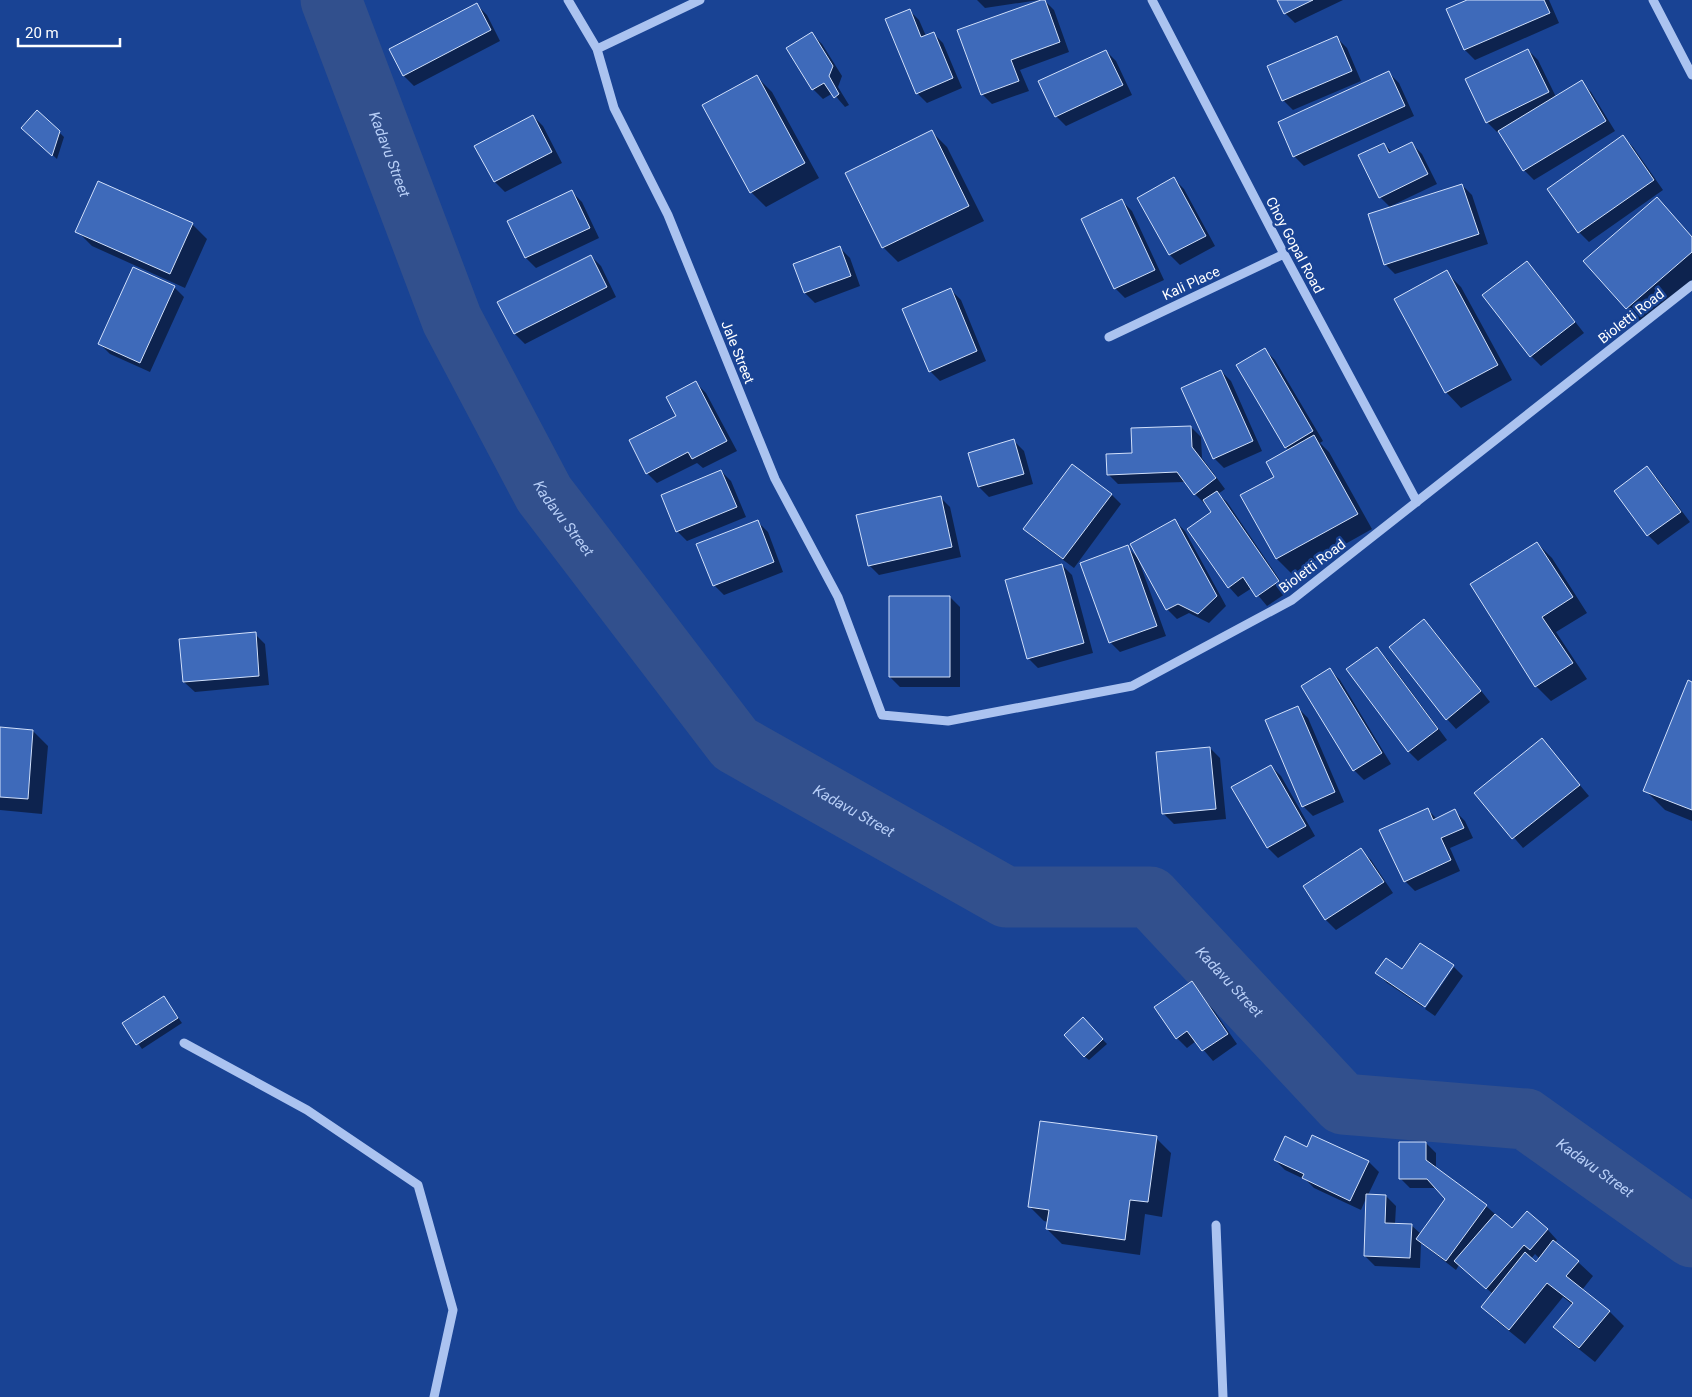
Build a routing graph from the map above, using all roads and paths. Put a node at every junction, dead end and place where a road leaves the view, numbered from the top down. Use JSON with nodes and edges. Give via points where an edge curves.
{"nodes":[{"id":1,"x":568,"y":0,"type":"edge"},
{"id":2,"x":700,"y":0,"type":"edge"},
{"id":3,"x":1152,"y":0,"type":"edge"},
{"id":4,"x":1653,"y":0,"type":"edge"},
{"id":5,"x":597,"y":49,"type":"junction"},
{"id":6,"x":1692,"y":75,"type":"edge"},
{"id":7,"x":1284,"y":254,"type":"junction"},
{"id":8,"x":1692,"y":285,"type":"edge"},
{"id":9,"x":1109,"y":336,"type":"dead end"},
{"id":10,"x":1417,"y":502,"type":"junction"},
{"id":11,"x":882,"y":715,"type":"joint"},
{"id":12,"x":184,"y":1043,"type":"dead end"},
{"id":13,"x":1216,"y":1226,"type":"dead end"},
{"id":14,"x":434,"y":1397,"type":"edge"},
{"id":15,"x":1223,"y":1397,"type":"edge"}],
"edges":[{"from":1,"to":5,"type":"street","name":"Jale Street"},
{"from":2,"to":5,"type":"street"},
{"from":3,"to":7,"type":"street","name":"Choy Gopal Road"},
{"from":4,"to":6,"type":"street"},
{"from":5,"to":11,"type":"street","name":"Jale Street","via":[[614,108],[668,215],[775,479],[838,597]]},
{"from":7,"to":9,"type":"street","name":"Kali Place"},
{"from":7,"to":10,"type":"street","name":"Choy Gopal Road"},
{"from":8,"to":10,"type":"street","name":"Bioletti Road"},
{"from":10,"to":11,"type":"street","name":"Bioletti Road","via":[[1292,600],[1132,686],[948,722]]},
{"from":12,"to":14,"type":"street","via":[[307,1110],[418,1185],[453,1310]]},
{"from":13,"to":15,"type":"street"}]}
